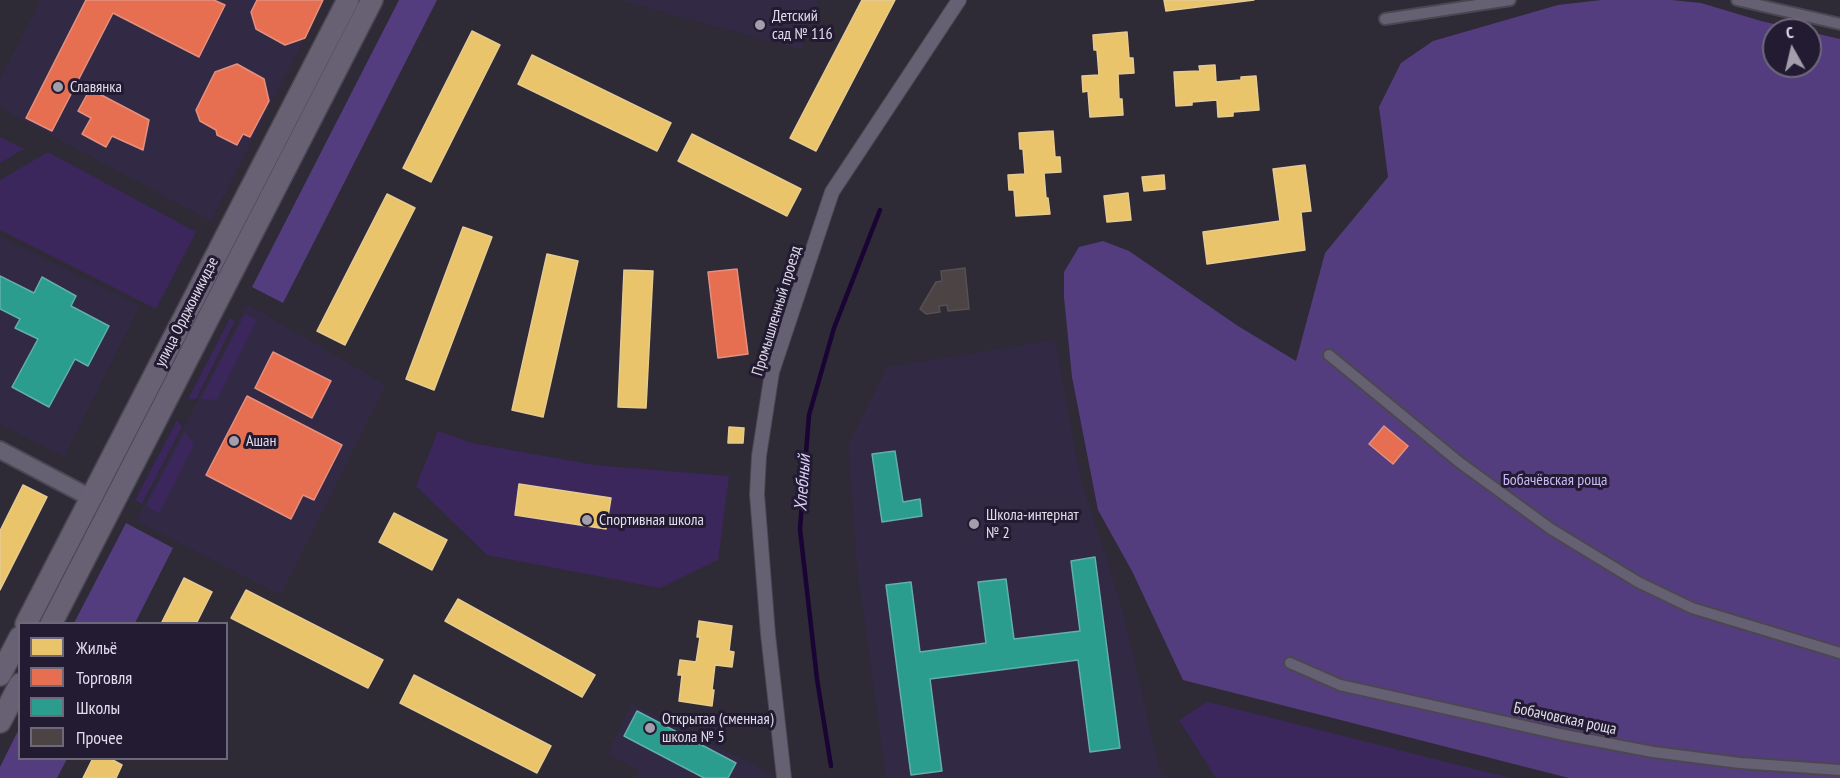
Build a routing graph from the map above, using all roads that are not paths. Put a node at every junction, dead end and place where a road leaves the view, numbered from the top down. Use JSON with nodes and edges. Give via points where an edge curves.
{"nodes":[{"id":1,"x":348,"y":0,"type":"edge"},
{"id":2,"x":372,"y":0,"type":"edge"},
{"id":3,"x":959,"y":0,"type":"edge"},
{"id":4,"x":1510,"y":0,"type":"edge"},
{"id":5,"x":1737,"y":0,"type":"edge"},
{"id":6,"x":1385,"y":19,"type":"dead end"},
{"id":7,"x":1840,"y":24,"type":"edge"},
{"id":8,"x":226,"y":237,"type":"junction"},
{"id":9,"x":234,"y":267,"type":"junction"},
{"id":10,"x":1329,"y":355,"type":"dead end"},
{"id":11,"x":0,"y":450,"type":"edge"},
{"id":12,"x":91,"y":498,"type":"junction"},
{"id":13,"x":27,"y":622,"type":"edge"},
{"id":14,"x":52,"y":622,"type":"edge"},
{"id":15,"x":18,"y":641,"type":"edge"},
{"id":16,"x":1840,"y":654,"type":"edge"},
{"id":17,"x":1290,"y":663,"type":"dead end"},
{"id":18,"x":0,"y":675,"type":"edge"},
{"id":19,"x":18,"y":688,"type":"edge"},
{"id":20,"x":0,"y":722,"type":"edge"},
{"id":21,"x":1840,"y":770,"type":"edge"},
{"id":22,"x":784,"y":778,"type":"edge"}],
"edges":[{"from":1,"to":8,"type":"main road","name":"улица Орджоникидзе"},
{"from":2,"to":9,"type":"main road","name":"улица Орджоникидзе"},
{"from":3,"to":22,"type":"street","name":"Промышленный проезд","via":[[832,192],[772,372],[757,494]]},
{"from":4,"to":6,"type":"street"},
{"from":5,"to":7,"type":"street"},
{"from":8,"to":9,"type":"main road","via":[[234,249]]},
{"from":8,"to":12,"type":"main road","name":"улица Орджоникидзе"},
{"from":9,"to":14,"type":"main road","name":"улица Орджоникидзе"},
{"from":10,"to":16,"type":"street","via":[[1468,469],[1551,529],[1638,582],[1692,608]]},
{"from":11,"to":12,"type":"street"},
{"from":12,"to":13,"type":"main road","name":"улица Орджоникидзе"},
{"from":15,"to":18,"type":"main road"},
{"from":17,"to":21,"type":"street","name":"Бобачовская роща","via":[[1340,685],[1564,735],[1740,764]]},
{"from":19,"to":20,"type":"main road"}]}
